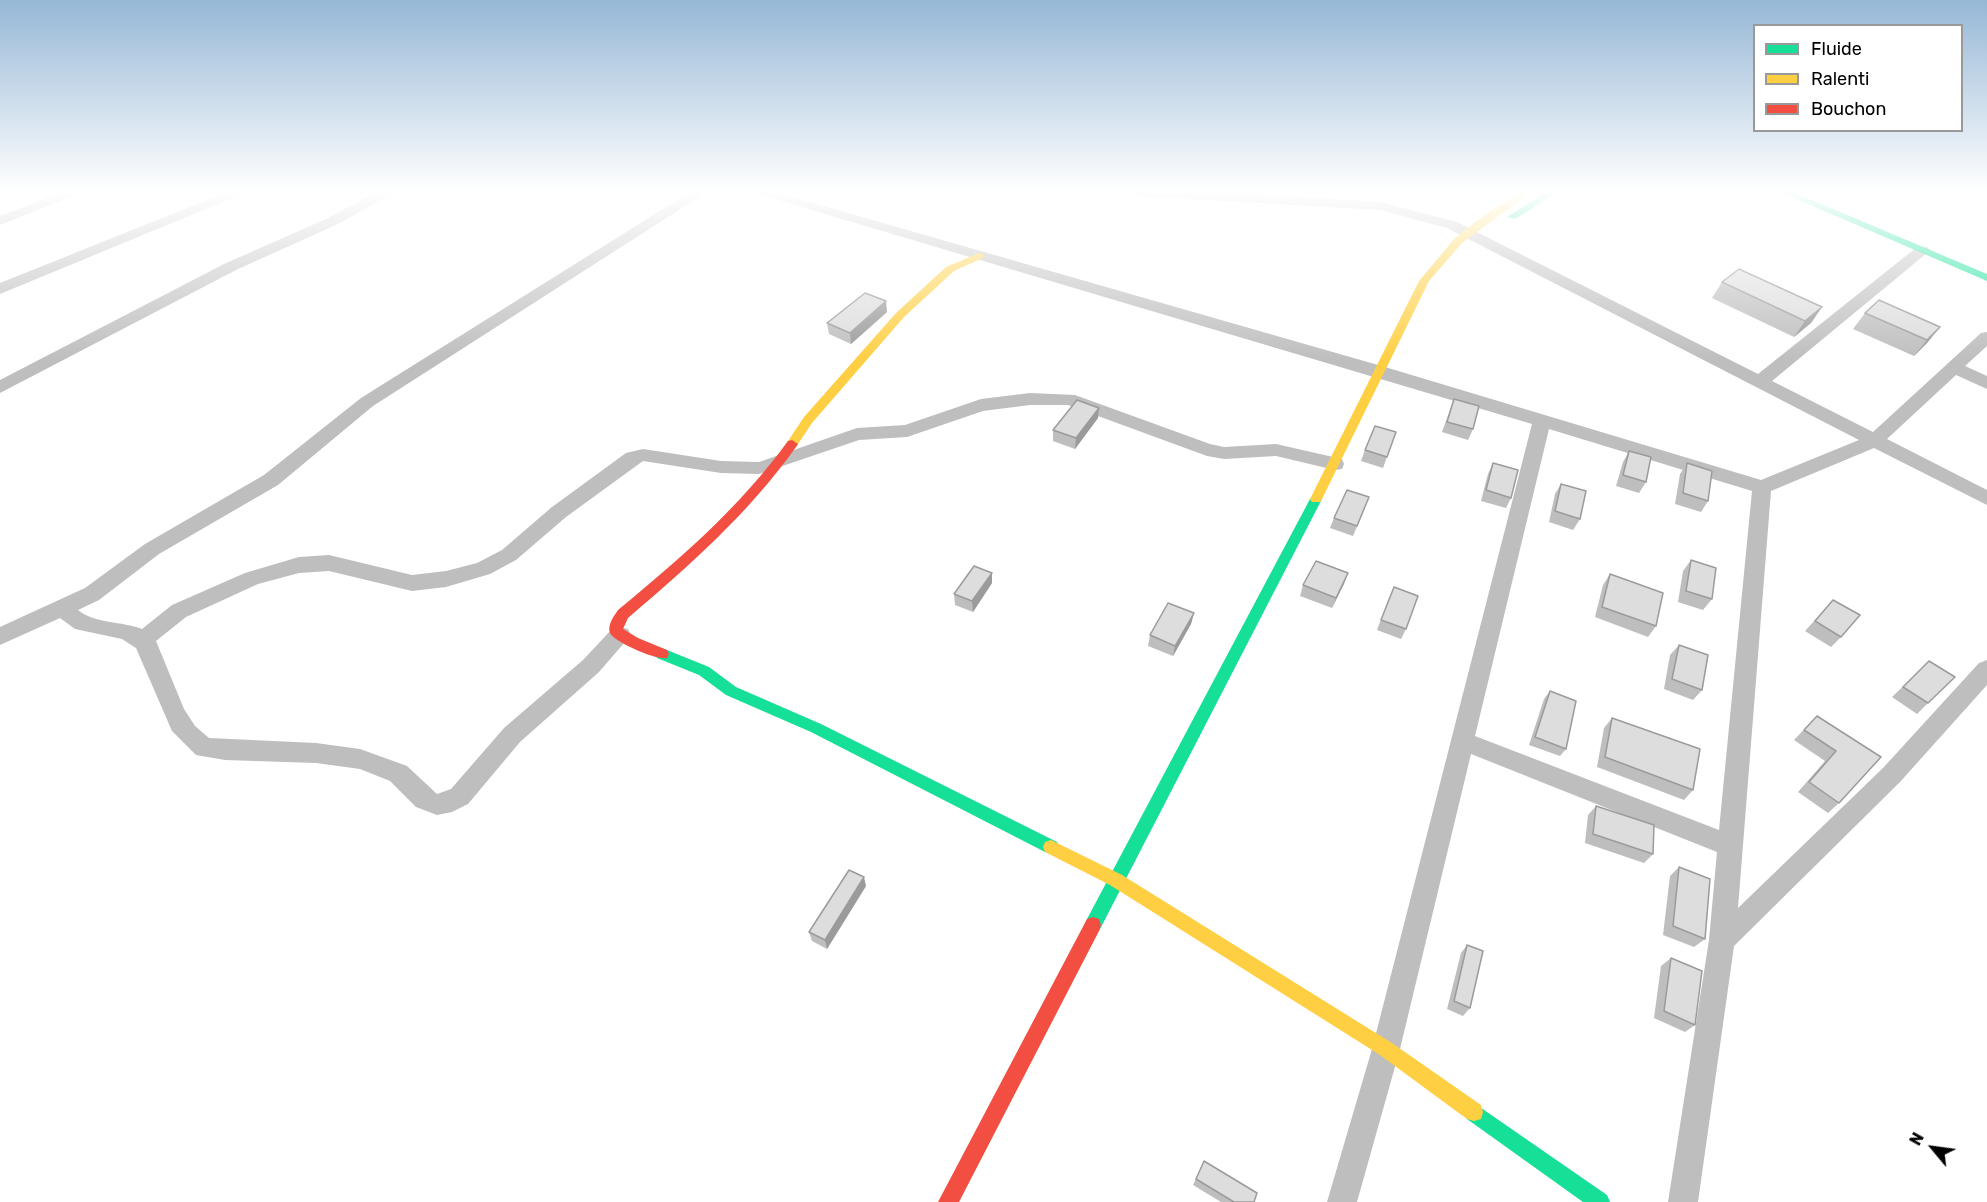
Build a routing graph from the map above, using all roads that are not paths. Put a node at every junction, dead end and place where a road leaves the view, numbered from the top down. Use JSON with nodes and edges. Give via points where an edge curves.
{"nodes":[{"id":1,"x":101,"y":248,"type":"edge"},
{"id":2,"x":272,"y":248,"type":"edge"},
{"id":3,"x":611,"y":248,"type":"edge"},
{"id":4,"x":952,"y":248,"type":"edge"},
{"id":5,"x":1452,"y":248,"type":"edge"},
{"id":6,"x":1497,"y":248,"type":"edge"},
{"id":7,"x":1917,"y":248,"type":"edge"},
{"id":8,"x":1922,"y":250,"type":"junction"},
{"id":9,"x":979,"y":256,"type":"junction"},
{"id":10,"x":1987,"y":278,"type":"edge"},
{"id":11,"x":0,"y":289,"type":"edge"},
{"id":12,"x":1987,"y":337,"type":"edge"},
{"id":13,"x":1955,"y":368,"type":"junction"},
{"id":14,"x":1379,"y":370,"type":"junction"},
{"id":15,"x":1759,"y":382,"type":"junction"},
{"id":16,"x":1987,"y":383,"type":"edge"},
{"id":17,"x":1,"y":387,"type":"edge"},
{"id":18,"x":1542,"y":420,"type":"junction"},
{"id":19,"x":1874,"y":441,"type":"junction"},
{"id":20,"x":780,"y":462,"type":"junction"},
{"id":21,"x":1335,"y":464,"type":"junction"},
{"id":22,"x":1762,"y":487,"type":"junction"},
{"id":23,"x":1987,"y":498,"type":"edge"},
{"id":24,"x":63,"y":608,"type":"junction"},
{"id":25,"x":620,"y":635,"type":"junction"},
{"id":26,"x":0,"y":637,"type":"edge"},
{"id":27,"x":143,"y":640,"type":"junction"},
{"id":28,"x":1987,"y":669,"type":"edge"},
{"id":29,"x":1463,"y":741,"type":"junction"},
{"id":30,"x":1730,"y":845,"type":"junction"},
{"id":31,"x":1116,"y":880,"type":"junction"},
{"id":32,"x":1722,"y":940,"type":"junction"},
{"id":33,"x":1386,"y":1049,"type":"junction"},
{"id":34,"x":948,"y":1202,"type":"edge"},
{"id":35,"x":1342,"y":1202,"type":"edge"},
{"id":36,"x":1600,"y":1202,"type":"edge"},
{"id":37,"x":1683,"y":1202,"type":"edge"}],
"edges":[{"from":1,"to":11,"type":"street"},
{"from":2,"to":17,"type":"street"},
{"from":3,"to":24,"type":"street","via":[[367,402],[271,480],[189,526],[92,594]]},
{"from":4,"to":9,"type":"street"},
{"from":5,"to":14,"type":"main road","via":[[1424,281]]},
{"from":6,"to":15,"type":"street"},
{"from":7,"to":8,"type":"main road"},
{"from":8,"to":10,"type":"main road"},
{"from":8,"to":15,"type":"street"},
{"from":9,"to":14,"type":"street"},
{"from":9,"to":20,"type":"main road","via":[[950,269],[900,315],[808,420]]},
{"from":12,"to":13,"type":"street"},
{"from":13,"to":16,"type":"street"},
{"from":13,"to":19,"type":"street"},
{"from":14,"to":18,"type":"street"},
{"from":14,"to":21,"type":"main road"},
{"from":15,"to":19,"type":"street"},
{"from":18,"to":22,"type":"street"},
{"from":18,"to":29,"type":"street"},
{"from":19,"to":22,"type":"street"},
{"from":19,"to":23,"type":"street"},
{"from":20,"to":21,"type":"street","via":[[857,434],[907,431],[981,405],[1069,399],[1215,452],[1276,450]]},
{"from":20,"to":25,"type":"main road","via":[[767,482],[695,554],[623,614],[616,623]]},
{"from":20,"to":27,"type":"street","via":[[759,468],[721,468],[643,455],[633,457],[509,555],[483,569],[446,579],[412,582],[380,578],[329,563],[299,565],[252,578],[179,611]]},
{"from":21,"to":31,"type":"main road"},
{"from":22,"to":30,"type":"street"},
{"from":24,"to":26,"type":"street"},
{"from":24,"to":27,"type":"street","via":[[84,626],[131,633]]},
{"from":25,"to":27,"type":"street","via":[[574,684],[521,724],[464,792],[454,801],[436,805],[422,798],[399,774],[380,765],[312,754],[204,748],[191,741]]},
{"from":25,"to":31,"type":"main road","via":[[704,671],[731,691],[816,728]]},
{"from":28,"to":32,"type":"street","via":[[1942,723],[1835,834]]},
{"from":29,"to":30,"type":"street"},
{"from":29,"to":33,"type":"street"},
{"from":30,"to":32,"type":"street"},
{"from":31,"to":33,"type":"main road"},
{"from":31,"to":34,"type":"main road"},
{"from":32,"to":37,"type":"street"},
{"from":33,"to":35,"type":"street"},
{"from":33,"to":36,"type":"main road"}]}
